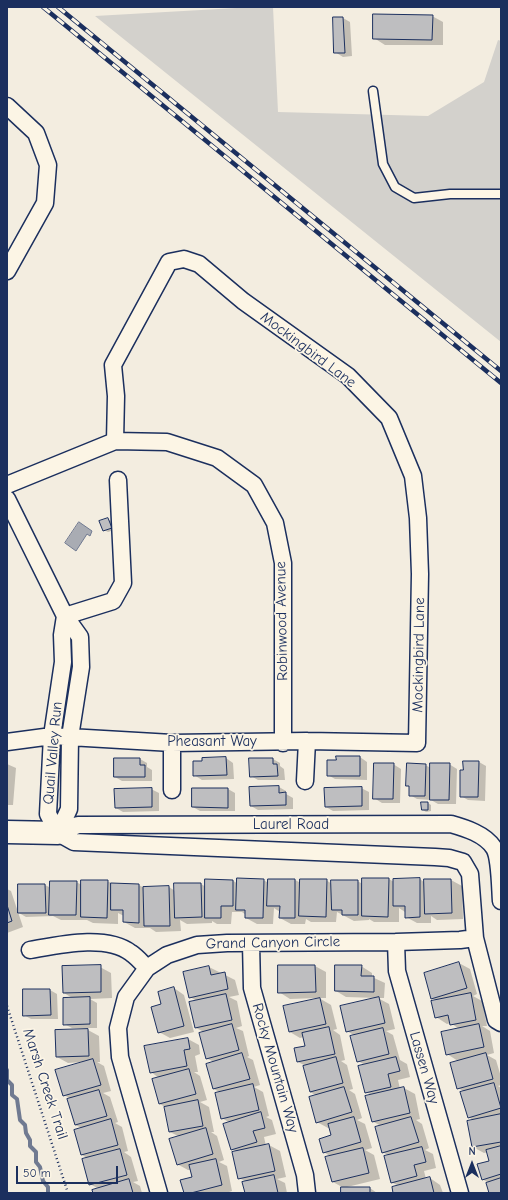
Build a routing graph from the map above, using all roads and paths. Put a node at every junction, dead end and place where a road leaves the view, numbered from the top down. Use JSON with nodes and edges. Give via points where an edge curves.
{"nodes":[{"id":1,"x":373,"y":91,"type":"dead end"},
{"id":2,"x":7,"y":106,"type":"edge"},
{"id":3,"x":501,"y":194,"type":"edge"},
{"id":4,"x":7,"y":271,"type":"edge"},
{"id":5,"x":115,"y":441,"type":"junction"},
{"id":6,"x":118,"y":480,"type":"dead end"},
{"id":7,"x":7,"y":485,"type":"edge"},
{"id":8,"x":7,"y":499,"type":"edge"},
{"id":9,"x":65,"y":616,"type":"junction"},
{"id":10,"x":52,"y":736,"type":"junction"},
{"id":11,"x":70,"y":737,"type":"junction"},
{"id":12,"x":307,"y":741,"type":"junction"},
{"id":13,"x":7,"y":742,"type":"edge"},
{"id":14,"x":172,"y":742,"type":"junction"},
{"id":15,"x":283,"y":742,"type":"junction"},
{"id":16,"x":417,"y":742,"type":"joint"},
{"id":17,"x":305,"y":781,"type":"dead end"},
{"id":18,"x":172,"y":790,"type":"dead end"},
{"id":19,"x":7,"y":832,"type":"edge"},
{"id":20,"x":58,"y":833,"type":"junction"},
{"id":21,"x":501,"y":901,"type":"edge"},
{"id":22,"x":475,"y":938,"type":"junction"},
{"id":23,"x":251,"y":942,"type":"junction"},
{"id":24,"x":396,"y":942,"type":"junction"},
{"id":25,"x":30,"y":950,"type":"dead end"},
{"id":26,"x":147,"y":968,"type":"junction"},
{"id":27,"x":7,"y":1006,"type":"edge"},
{"id":28,"x":501,"y":1023,"type":"edge"},
{"id":29,"x":68,"y":1193,"type":"edge"},
{"id":30,"x":158,"y":1193,"type":"edge"},
{"id":31,"x":307,"y":1193,"type":"edge"},
{"id":32,"x":460,"y":1193,"type":"edge"}],
"edges":[{"from":1,"to":3,"type":"lane","via":[[383,164],[395,187],[414,198],[450,194]]},
{"from":2,"to":4,"type":"street","via":[[36,133],[48,165],[45,203]]},
{"from":5,"to":7,"type":"street","name":"Robinwood Avenue"},
{"from":5,"to":15,"type":"street","name":"Robinwood Avenue","via":[[167,442],[217,458],[254,486],[275,523],[283,563]]},
{"from":5,"to":16,"type":"street","name":"Mockingbird Lane","via":[[116,396],[113,365],[169,262],[184,259],[199,264],[243,301],[348,376],[389,418],[413,476],[420,574]]},
{"from":6,"to":9,"type":"street","via":[[123,583],[113,601]]},
{"from":8,"to":9,"type":"street","name":"Quail Valley Run"},
{"from":9,"to":10,"type":"street","name":"Quail Valley Run","via":[[62,635],[63,662]]},
{"from":9,"to":11,"type":"street","name":"Quail Valley Run","via":[[80,637],[81,667]]},
{"from":10,"to":11,"type":"street","name":"Pheasant Way"},
{"from":10,"to":13,"type":"street","name":"Pheasant Way"},
{"from":10,"to":20,"type":"street","name":"Quail Valley Run","via":[[48,814]]},
{"from":11,"to":14,"type":"street","name":"Pheasant Way"},
{"from":11,"to":20,"type":"street","name":"Quail Valley Run","via":[[69,808]]},
{"from":12,"to":15,"type":"street","name":"Pheasant Way"},
{"from":12,"to":16,"type":"street","name":"Pheasant Way"},
{"from":12,"to":17,"type":"street"},
{"from":14,"to":15,"type":"street","name":"Pheasant Way"},
{"from":14,"to":18,"type":"street"},
{"from":19,"to":20,"type":"street","name":"Laurel Road"},
{"from":20,"to":21,"type":"street","name":"Laurel Road","via":[[78,825],[451,824],[487,840],[494,849]]},
{"from":20,"to":22,"type":"street","name":"Laurel Road","via":[[74,842],[449,858],[463,862],[470,874]]},
{"from":22,"to":24,"type":"street","name":"Grand Canyon Circle"},
{"from":22,"to":28,"type":"street","via":[[496,1020]]},
{"from":23,"to":24,"type":"street","name":"Grand Canyon Circle"},
{"from":23,"to":26,"type":"street","name":"Grand Canyon Circle","via":[[197,945],[167,955]]},
{"from":23,"to":31,"type":"street","name":"Rocky Mountain Way","via":[[252,988],[305,1175]]},
{"from":24,"to":32,"type":"street","name":"Lassen Way","via":[[397,971]]},
{"from":25,"to":26,"type":"street","via":[[76,943],[101,943],[131,952]]},
{"from":26,"to":30,"type":"street","name":"Grand Canyon Circle","via":[[126,997],[118,1028],[120,1057]]},
{"from":27,"to":29,"type":"path","name":"Marsh Creek Trail"}]}
